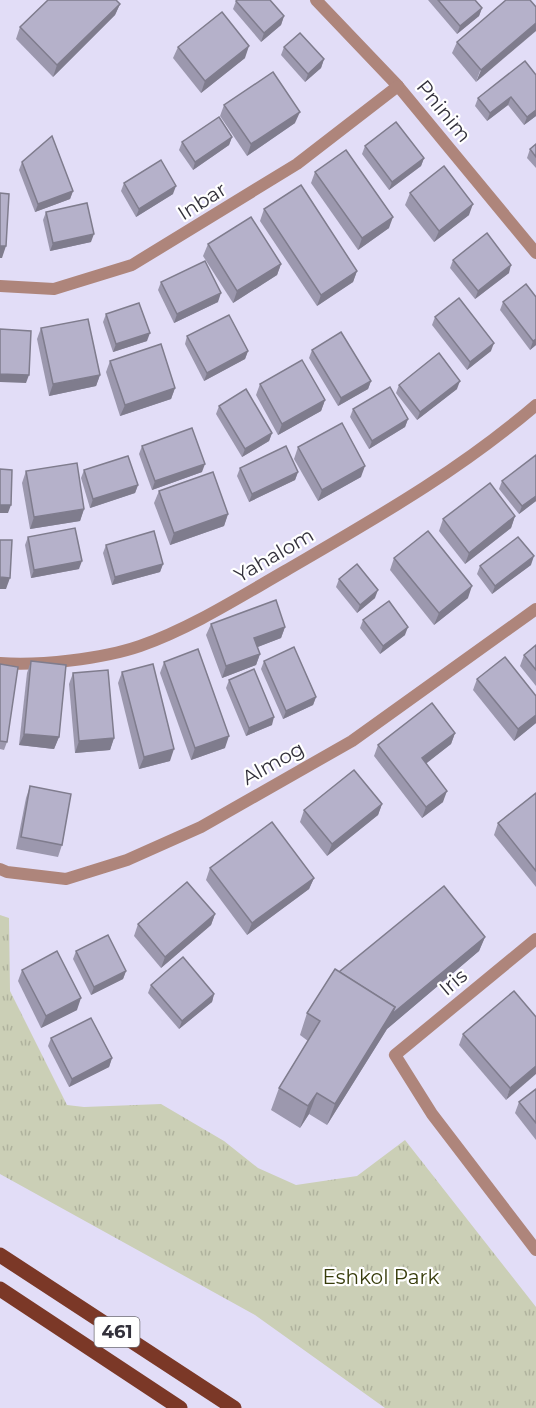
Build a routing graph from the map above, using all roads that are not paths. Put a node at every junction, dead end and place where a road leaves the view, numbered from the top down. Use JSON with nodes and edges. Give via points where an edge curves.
{"nodes":[{"id":1,"x":316,"y":0,"type":"edge"},
{"id":2,"x":398,"y":86,"type":"junction"},
{"id":3,"x":536,"y":253,"type":"edge"},
{"id":4,"x":0,"y":286,"type":"edge"},
{"id":5,"x":536,"y":405,"type":"edge"},
{"id":6,"x":536,"y":609,"type":"edge"},
{"id":7,"x":0,"y":663,"type":"edge"},
{"id":8,"x":0,"y":869,"type":"edge"},
{"id":9,"x":536,"y":939,"type":"edge"},
{"id":10,"x":536,"y":1250,"type":"edge"},
{"id":11,"x":0,"y":1255,"type":"edge"},
{"id":12,"x":0,"y":1289,"type":"edge"},
{"id":13,"x":180,"y":1408,"type":"edge"},
{"id":14,"x":234,"y":1408,"type":"edge"}],
"edges":[{"from":1,"to":2,"type":"street","name":"Pninim"},
{"from":2,"to":3,"type":"street","name":"Pninim"},
{"from":2,"to":4,"type":"street","name":"Inbar","via":[[297,164],[132,265],[54,289]]},
{"from":5,"to":7,"type":"street","name":"Yahalom","via":[[496,439],[403,503],[206,616],[139,647],[34,666]]},
{"from":6,"to":8,"type":"street","name":"Almog","via":[[352,741],[201,827],[127,860],[66,879]]},
{"from":9,"to":10,"type":"street","name":"Iris","via":[[395,1055],[432,1114]]},
{"from":11,"to":14,"type":"main road","number":"461"},
{"from":12,"to":13,"type":"main road","number":"461"}]}
